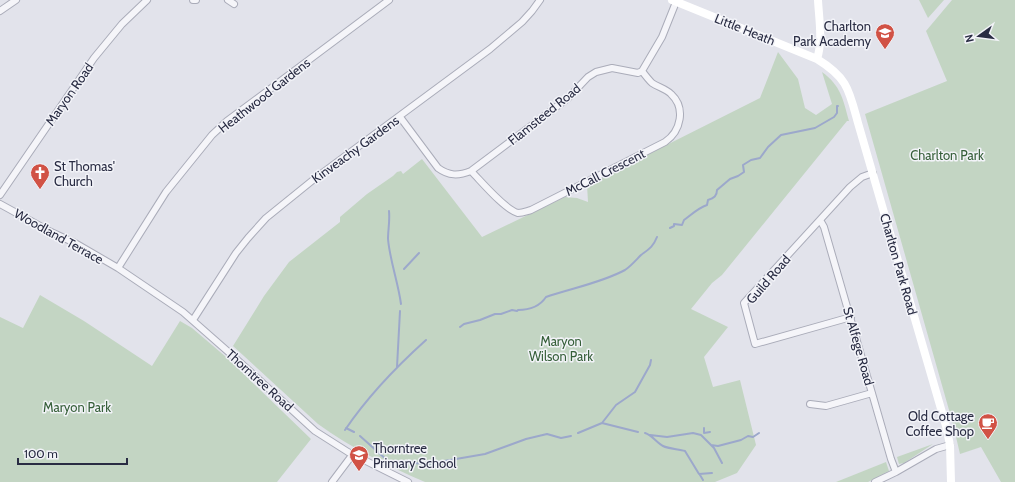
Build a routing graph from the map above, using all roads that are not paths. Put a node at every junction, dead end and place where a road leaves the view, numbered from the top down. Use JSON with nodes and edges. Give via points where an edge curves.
{"nodes":[{"id":1,"x":16,"y":0,"type":"edge"},
{"id":2,"x":147,"y":0,"type":"edge"},
{"id":3,"x":228,"y":0,"type":"edge"},
{"id":4,"x":389,"y":0,"type":"edge"},
{"id":5,"x":540,"y":0,"type":"edge"},
{"id":6,"x":818,"y":0,"type":"edge"},
{"id":7,"x":674,"y":1,"type":"edge"},
{"id":8,"x":234,"y":4,"type":"dead end"},
{"id":9,"x":0,"y":11,"type":"edge"},
{"id":10,"x":817,"y":59,"type":"junction"},
{"id":11,"x":642,"y":71,"type":"junction"},
{"id":12,"x":400,"y":117,"type":"junction"},
{"id":13,"x":471,"y":171,"type":"junction"},
{"id":14,"x":873,"y":173,"type":"junction"},
{"id":15,"x":0,"y":195,"type":"edge"},
{"id":16,"x":0,"y":204,"type":"edge"},
{"id":17,"x":820,"y":220,"type":"junction"},
{"id":18,"x":118,"y":268,"type":"junction"},
{"id":19,"x":850,"y":317,"type":"junction"},
{"id":20,"x":193,"y":320,"type":"junction"},
{"id":21,"x":872,"y":393,"type":"junction"},
{"id":22,"x":810,"y":404,"type":"dead end"},
{"id":23,"x":950,"y":445,"type":"junction"},
{"id":24,"x":353,"y":454,"type":"junction"},
{"id":25,"x":896,"y":472,"type":"junction"},
{"id":26,"x":332,"y":482,"type":"edge"},
{"id":27,"x":408,"y":482,"type":"edge"},
{"id":28,"x":876,"y":482,"type":"edge"},
{"id":29,"x":951,"y":482,"type":"edge"}],
"edges":[{"from":1,"to":9,"type":"street"},
{"from":2,"to":15,"type":"street","name":"Maryon Road","via":[[122,24],[94,58]]},
{"from":3,"to":8,"type":"street"},
{"from":4,"to":18,"type":"street","name":"Heathwood Gardens","via":[[212,135],[166,192]]},
{"from":5,"to":12,"type":"street","name":"Kinveachy Gardens","via":[[508,34]]},
{"from":6,"to":10,"type":"main road","via":[[820,32]]},
{"from":7,"to":10,"type":"main road","name":"Little Heath"},
{"from":7,"to":11,"type":"street","via":[[662,37]]},
{"from":10,"to":14,"type":"main road","name":"Charlton Park Road","via":[[837,72],[850,93]]},
{"from":11,"to":13,"type":"street","name":"Flamsteed Road","via":[[638,73],[612,68],[596,72],[568,98]]},
{"from":11,"to":13,"type":"street","name":"McCall Crescent","via":[[652,83],[670,93],[679,107],[678,128],[665,142],[523,213],[507,207]]},
{"from":12,"to":13,"type":"street","name":"Flamsteed Road","via":[[444,173],[462,175]]},
{"from":12,"to":20,"type":"street","name":"Kinveachy Gardens","via":[[313,180],[266,218],[236,253]]},
{"from":14,"to":17,"type":"street","name":"Guild Road","via":[[857,180]]},
{"from":14,"to":23,"type":"main road","name":"Charlton Park Road"},
{"from":16,"to":18,"type":"street","name":"Woodland Terrace"},
{"from":17,"to":19,"type":"street","name":"St Alfege Road","via":[[824,226]]},
{"from":17,"to":19,"type":"street","name":"Guild Road","via":[[744,303],[755,344]]},
{"from":18,"to":20,"type":"street","name":"Thorntree Road"},
{"from":19,"to":21,"type":"street","name":"St Alfege Road"},
{"from":20,"to":24,"type":"street","name":"Thorntree Road","via":[[315,431]]},
{"from":21,"to":22,"type":"street","via":[[826,406]]},
{"from":21,"to":25,"type":"street","name":"St Alfege Road"},
{"from":23,"to":25,"type":"street","via":[[936,449]]},
{"from":23,"to":29,"type":"main road","name":"Charlton Park Road"},
{"from":24,"to":26,"type":"street"},
{"from":24,"to":27,"type":"street","name":"Thorntree Road"},
{"from":25,"to":28,"type":"street"}]}
